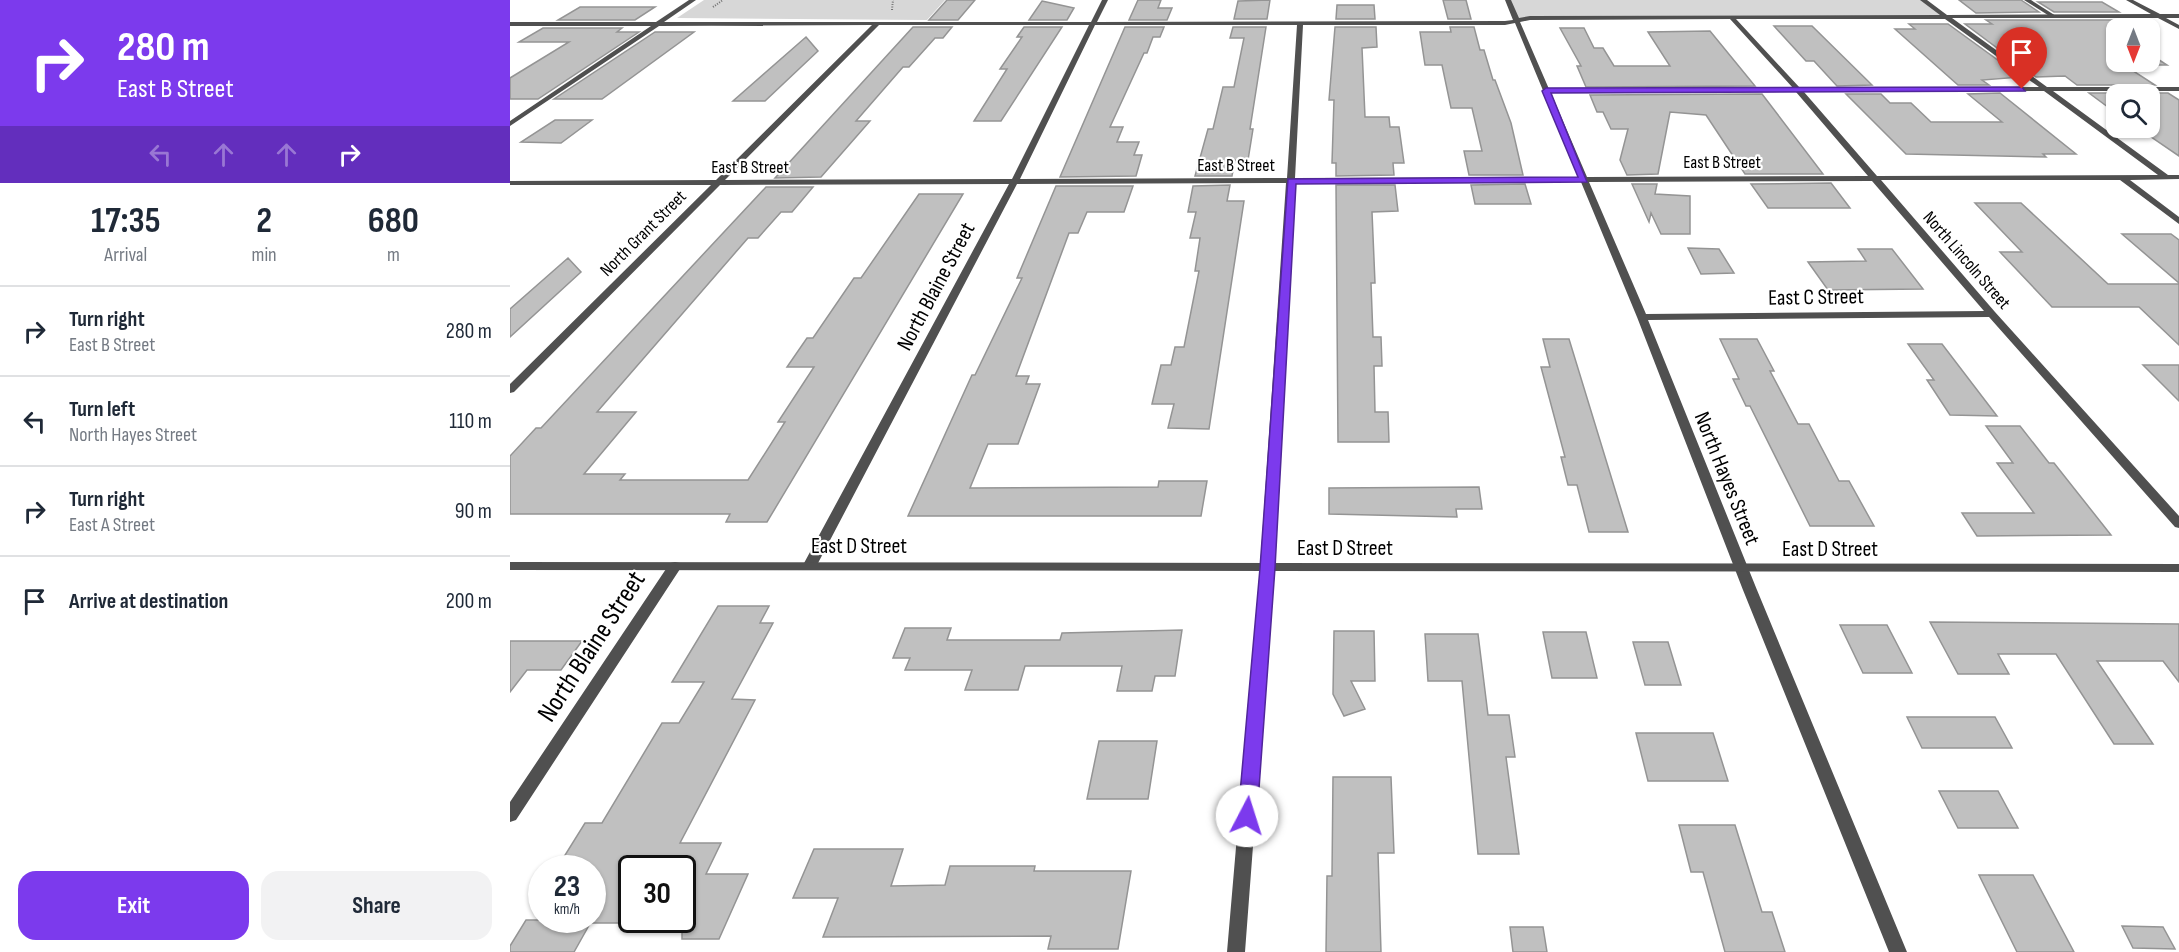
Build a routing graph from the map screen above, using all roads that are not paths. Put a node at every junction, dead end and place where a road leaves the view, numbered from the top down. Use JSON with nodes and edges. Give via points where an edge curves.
{"nodes":[{"id":1,"x":693,"y":0,"type":"edge"},
{"id":2,"x":1105,"y":0,"type":"edge"},
{"id":3,"x":1508,"y":0,"type":"edge"},
{"id":4,"x":1923,"y":0,"type":"edge"},
{"id":5,"x":2027,"y":0,"type":"edge"},
{"id":6,"x":2129,"y":0,"type":"edge"},
{"id":7,"x":2053,"y":16,"type":"junction"},
{"id":8,"x":2159,"y":16,"type":"junction"},
{"id":9,"x":2179,"y":16,"type":"edge"},
{"id":10,"x":1731,"y":17,"type":"junction"},
{"id":11,"x":1946,"y":17,"type":"junction"},
{"id":12,"x":1516,"y":20,"type":"junction"},
{"id":13,"x":510,"y":24,"type":"edge"},
{"id":14,"x":658,"y":24,"type":"junction"},
{"id":15,"x":877,"y":24,"type":"junction"},
{"id":16,"x":1093,"y":24,"type":"junction"},
{"id":17,"x":1300,"y":24,"type":"junction"},
{"id":18,"x":2179,"y":27,"type":"edge"},
{"id":19,"x":2044,"y":89,"type":"junction"},
{"id":20,"x":2179,"y":89,"type":"edge"},
{"id":21,"x":1798,"y":90,"type":"junction"},
{"id":22,"x":1546,"y":91,"type":"junction"},
{"id":23,"x":510,"y":124,"type":"edge"},
{"id":24,"x":2166,"y":177,"type":"junction"},
{"id":25,"x":2179,"y":177,"type":"edge"},
{"id":26,"x":1874,"y":178,"type":"junction"},
{"id":27,"x":2123,"y":178,"type":"junction"},
{"id":28,"x":1583,"y":180,"type":"junction"},
{"id":29,"x":1291,"y":181,"type":"junction"},
{"id":30,"x":1014,"y":182,"type":"junction"},
{"id":31,"x":510,"y":183,"type":"edge"},
{"id":32,"x":715,"y":183,"type":"junction"},
{"id":33,"x":2179,"y":221,"type":"edge"},
{"id":34,"x":1992,"y":314,"type":"junction"},
{"id":35,"x":1642,"y":317,"type":"junction"},
{"id":36,"x":510,"y":390,"type":"edge"},
{"id":37,"x":2179,"y":524,"type":"edge"},
{"id":38,"x":810,"y":565,"type":"junction"},
{"id":39,"x":510,"y":566,"type":"edge"},
{"id":40,"x":675,"y":566,"type":"junction"},
{"id":41,"x":1267,"y":568,"type":"junction"},
{"id":42,"x":2179,"y":568,"type":"edge"},
{"id":43,"x":1741,"y":569,"type":"junction"},
{"id":44,"x":510,"y":815,"type":"edge"},
{"id":45,"x":1236,"y":952,"type":"edge"},
{"id":46,"x":1898,"y":952,"type":"edge"}],
"edges":[{"from":1,"to":14,"type":"street"},
{"from":2,"to":16,"type":"street","name":"North Blaine Street"},
{"from":3,"to":12,"type":"street","name":"North Hayes Street"},
{"from":4,"to":11,"type":"street"},
{"from":5,"to":7,"type":"street"},
{"from":6,"to":8,"type":"street"},
{"from":7,"to":8,"type":"street"},
{"from":7,"to":11,"type":"street"},
{"from":8,"to":9,"type":"street"},
{"from":8,"to":18,"type":"street"},
{"from":10,"to":11,"type":"street"},
{"from":10,"to":12,"type":"street"},
{"from":10,"to":21,"type":"street","name":"North Lincoln Street"},
{"from":11,"to":19,"type":"street"},
{"from":12,"to":17,"type":"street"},
{"from":12,"to":22,"type":"street","name":"North Hayes Street"},
{"from":13,"to":14,"type":"street"},
{"from":14,"to":15,"type":"street"},
{"from":14,"to":23,"type":"street"},
{"from":15,"to":16,"type":"street"},
{"from":15,"to":32,"type":"street","name":"North Grant Street"},
{"from":16,"to":17,"type":"street"},
{"from":16,"to":30,"type":"street","name":"North Blaine Street"},
{"from":17,"to":29,"type":"street"},
{"from":19,"to":20,"type":"street"},
{"from":19,"to":21,"type":"street"},
{"from":19,"to":24,"type":"street"},
{"from":21,"to":22,"type":"street"},
{"from":21,"to":26,"type":"street","name":"North Lincoln Street"},
{"from":22,"to":28,"type":"street","name":"North Hayes Street"},
{"from":24,"to":25,"type":"street","name":"East B Street"},
{"from":24,"to":27,"type":"street","name":"East B Street"},
{"from":26,"to":27,"type":"street","name":"East B Street"},
{"from":26,"to":28,"type":"street","name":"East B Street"},
{"from":26,"to":34,"type":"street","name":"North Lincoln Street"},
{"from":27,"to":33,"type":"street"},
{"from":28,"to":29,"type":"street","name":"East B Street"},
{"from":28,"to":35,"type":"street","name":"North Hayes Street"},
{"from":29,"to":30,"type":"street","name":"East B Street"},
{"from":29,"to":41,"type":"street"},
{"from":30,"to":32,"type":"street","name":"East B Street"},
{"from":30,"to":38,"type":"street","name":"North Blaine Street"},
{"from":31,"to":32,"type":"street","name":"East B Street"},
{"from":32,"to":36,"type":"street","name":"North Grant Street"},
{"from":34,"to":35,"type":"street","name":"East C Street"},
{"from":34,"to":37,"type":"street","name":"North Lincoln Street"},
{"from":35,"to":43,"type":"street","name":"North Hayes Street"},
{"from":38,"to":40,"type":"street","name":"East D Street"},
{"from":38,"to":41,"type":"street","name":"East D Street"},
{"from":39,"to":40,"type":"street","name":"East D Street"},
{"from":40,"to":44,"type":"street","name":"North Blaine Street"},
{"from":41,"to":43,"type":"street","name":"East D Street"},
{"from":41,"to":45,"type":"street"},
{"from":42,"to":43,"type":"street","name":"East D Street"},
{"from":43,"to":46,"type":"street","name":"North Hayes Street"}]}
